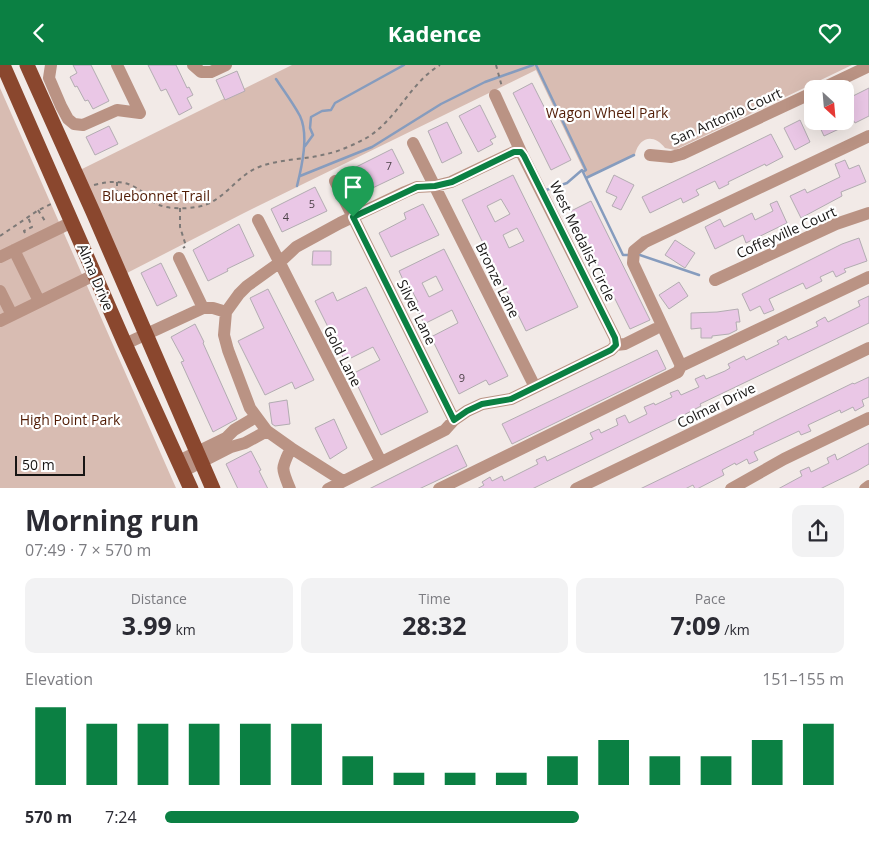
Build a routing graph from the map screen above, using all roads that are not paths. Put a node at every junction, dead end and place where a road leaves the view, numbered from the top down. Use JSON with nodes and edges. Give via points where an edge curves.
{"nodes":[{"id":1,"x":3,"y":65,"type":"edge"},
{"id":2,"x":26,"y":65,"type":"edge"},
{"id":3,"x":52,"y":65,"type":"edge"},
{"id":4,"x":117,"y":65,"type":"edge"},
{"id":5,"x":193,"y":65,"type":"edge"},
{"id":6,"x":226,"y":65,"type":"edge"},
{"id":7,"x":869,"y":66,"type":"edge"},
{"id":8,"x":840,"y":80,"type":"edge"},
{"id":9,"x":495,"y":95,"type":"road end"},
{"id":10,"x":804,"y":97,"type":"edge"},
{"id":11,"x":869,"y":136,"type":"edge"},
{"id":12,"x":413,"y":143,"type":"dead end"},
{"id":13,"x":521,"y":152,"type":"junction"},
{"id":14,"x":650,"y":155,"type":"dead end"},
{"id":15,"x":335,"y":181,"type":"dead end"},
{"id":16,"x":435,"y":186,"type":"junction"},
{"id":17,"x":93,"y":212,"type":"junction"},
{"id":18,"x":869,"y":213,"type":"edge"},
{"id":19,"x":353,"y":217,"type":"junction"},
{"id":20,"x":258,"y":220,"type":"dead end"},
{"id":21,"x":72,"y":222,"type":"junction"},
{"id":22,"x":14,"y":250,"type":"junction"},
{"id":23,"x":0,"y":257,"type":"edge"},
{"id":24,"x":179,"y":258,"type":"road end"},
{"id":25,"x":279,"y":263,"type":"junction"},
{"id":26,"x":94,"y":275,"type":"junction"},
{"id":27,"x":869,"y":277,"type":"edge"},
{"id":28,"x":715,"y":280,"type":"dead end"},
{"id":29,"x":0,"y":291,"type":"edge"},
{"id":30,"x":40,"y":301,"type":"junction"},
{"id":31,"x":203,"y":309,"type":"junction"},
{"id":32,"x":226,"y":312,"type":"junction"},
{"id":33,"x":12,"y":315,"type":"junction"},
{"id":34,"x":0,"y":321,"type":"edge"},
{"id":35,"x":655,"y":329,"type":"dead end"},
{"id":36,"x":146,"y":335,"type":"junction"},
{"id":37,"x":125,"y":344,"type":"junction"},
{"id":38,"x":616,"y":345,"type":"junction"},
{"id":39,"x":869,"y":348,"type":"edge"},
{"id":40,"x":682,"y":366,"type":"junction"},
{"id":41,"x":535,"y":387,"type":"junction"},
{"id":42,"x":256,"y":417,"type":"junction"},
{"id":43,"x":869,"y":418,"type":"edge"},
{"id":44,"x":454,"y":420,"type":"junction"},
{"id":45,"x":267,"y":431,"type":"junction"},
{"id":46,"x":291,"y":448,"type":"junction"},
{"id":47,"x":200,"y":457,"type":"junction"},
{"id":48,"x":380,"y":462,"type":"junction"},
{"id":49,"x":182,"y":466,"type":"junction"},
{"id":50,"x":343,"y":481,"type":"junction"},
{"id":51,"x":191,"y":488,"type":"edge"},
{"id":52,"x":213,"y":488,"type":"edge"},
{"id":53,"x":290,"y":488,"type":"edge"},
{"id":54,"x":330,"y":488,"type":"edge"},
{"id":55,"x":440,"y":488,"type":"edge"},
{"id":56,"x":578,"y":488,"type":"edge"},
{"id":57,"x":733,"y":488,"type":"edge"}],
"edges":[{"from":1,"to":21,"type":"main road","name":"Alma Drive"},
{"from":2,"to":17,"type":"main road","name":"Alma Drive"},
{"from":3,"to":4,"type":"street","via":[[49,78],[61,106],[68,119],[83,125],[118,110],[140,113]]},
{"from":5,"to":6,"type":"street","via":[[201,72],[211,72]]},
{"from":7,"to":8,"type":"street"},
{"from":9,"to":13,"type":"street","name":"West Medalist Circle"},
{"from":10,"to":14,"type":"street","name":"San Antonio Court","via":[[682,154],[671,157]]},
{"from":11,"to":40,"type":"street","via":[[644,242],[634,251],[633,263]]},
{"from":12,"to":16,"type":"street","name":"Bronze Lane"},
{"from":13,"to":16,"type":"street","via":[[514,152],[452,182]]},
{"from":13,"to":38,"type":"street","name":"West Medalist Circle"},
{"from":15,"to":19,"type":"street","name":"Silver Lane"},
{"from":16,"to":19,"type":"street","via":[[417,187]]},
{"from":16,"to":41,"type":"street","name":"Bronze Lane"},
{"from":17,"to":21,"type":"main road"},
{"from":17,"to":36,"type":"main road","name":"Alma Drive"},
{"from":18,"to":28,"type":"street","name":"Coffeyville Court","via":[[836,224]]},
{"from":19,"to":25,"type":"street","via":[[296,247]]},
{"from":19,"to":44,"type":"street","name":"Silver Lane"},
{"from":20,"to":25,"type":"street","name":"Gold Lane"},
{"from":21,"to":22,"type":"street"},
{"from":21,"to":26,"type":"main road","name":"Alma Drive"},
{"from":22,"to":23,"type":"street"},
{"from":22,"to":30,"type":"street"},
{"from":24,"to":31,"type":"street"},
{"from":25,"to":32,"type":"street","via":[[238,294]]},
{"from":25,"to":48,"type":"street","name":"Gold Lane"},
{"from":26,"to":30,"type":"street"},
{"from":26,"to":37,"type":"main road","name":"Alma Drive"},
{"from":27,"to":40,"type":"street"},
{"from":29,"to":33,"type":"street"},
{"from":30,"to":33,"type":"street"},
{"from":31,"to":32,"type":"street"},
{"from":31,"to":36,"type":"street"},
{"from":32,"to":42,"type":"street","via":[[224,335],[228,350],[242,390]]},
{"from":33,"to":34,"type":"street"},
{"from":35,"to":38,"type":"street"},
{"from":36,"to":37,"type":"street"},
{"from":36,"to":47,"type":"main road","name":"Alma Drive"},
{"from":37,"to":49,"type":"main road","name":"Alma Drive"},
{"from":38,"to":41,"type":"street"},
{"from":39,"to":56,"type":"street","name":"Colmar Drive"},
{"from":40,"to":55,"type":"street","via":[[678,372]]},
{"from":41,"to":44,"type":"street","via":[[511,399],[482,404]]},
{"from":42,"to":45,"type":"street"},
{"from":42,"to":47,"type":"street"},
{"from":43,"to":57,"type":"street"},
{"from":44,"to":48,"type":"street","via":[[445,430]]},
{"from":45,"to":46,"type":"street"},
{"from":45,"to":47,"type":"street"},
{"from":46,"to":50,"type":"street"},
{"from":46,"to":53,"type":"street","via":[[282,465]]},
{"from":47,"to":49,"type":"street"},
{"from":47,"to":52,"type":"main road","name":"Alma Drive"},
{"from":48,"to":50,"type":"street"},
{"from":49,"to":51,"type":"main road","name":"Alma Drive"},
{"from":50,"to":54,"type":"street"}]}
